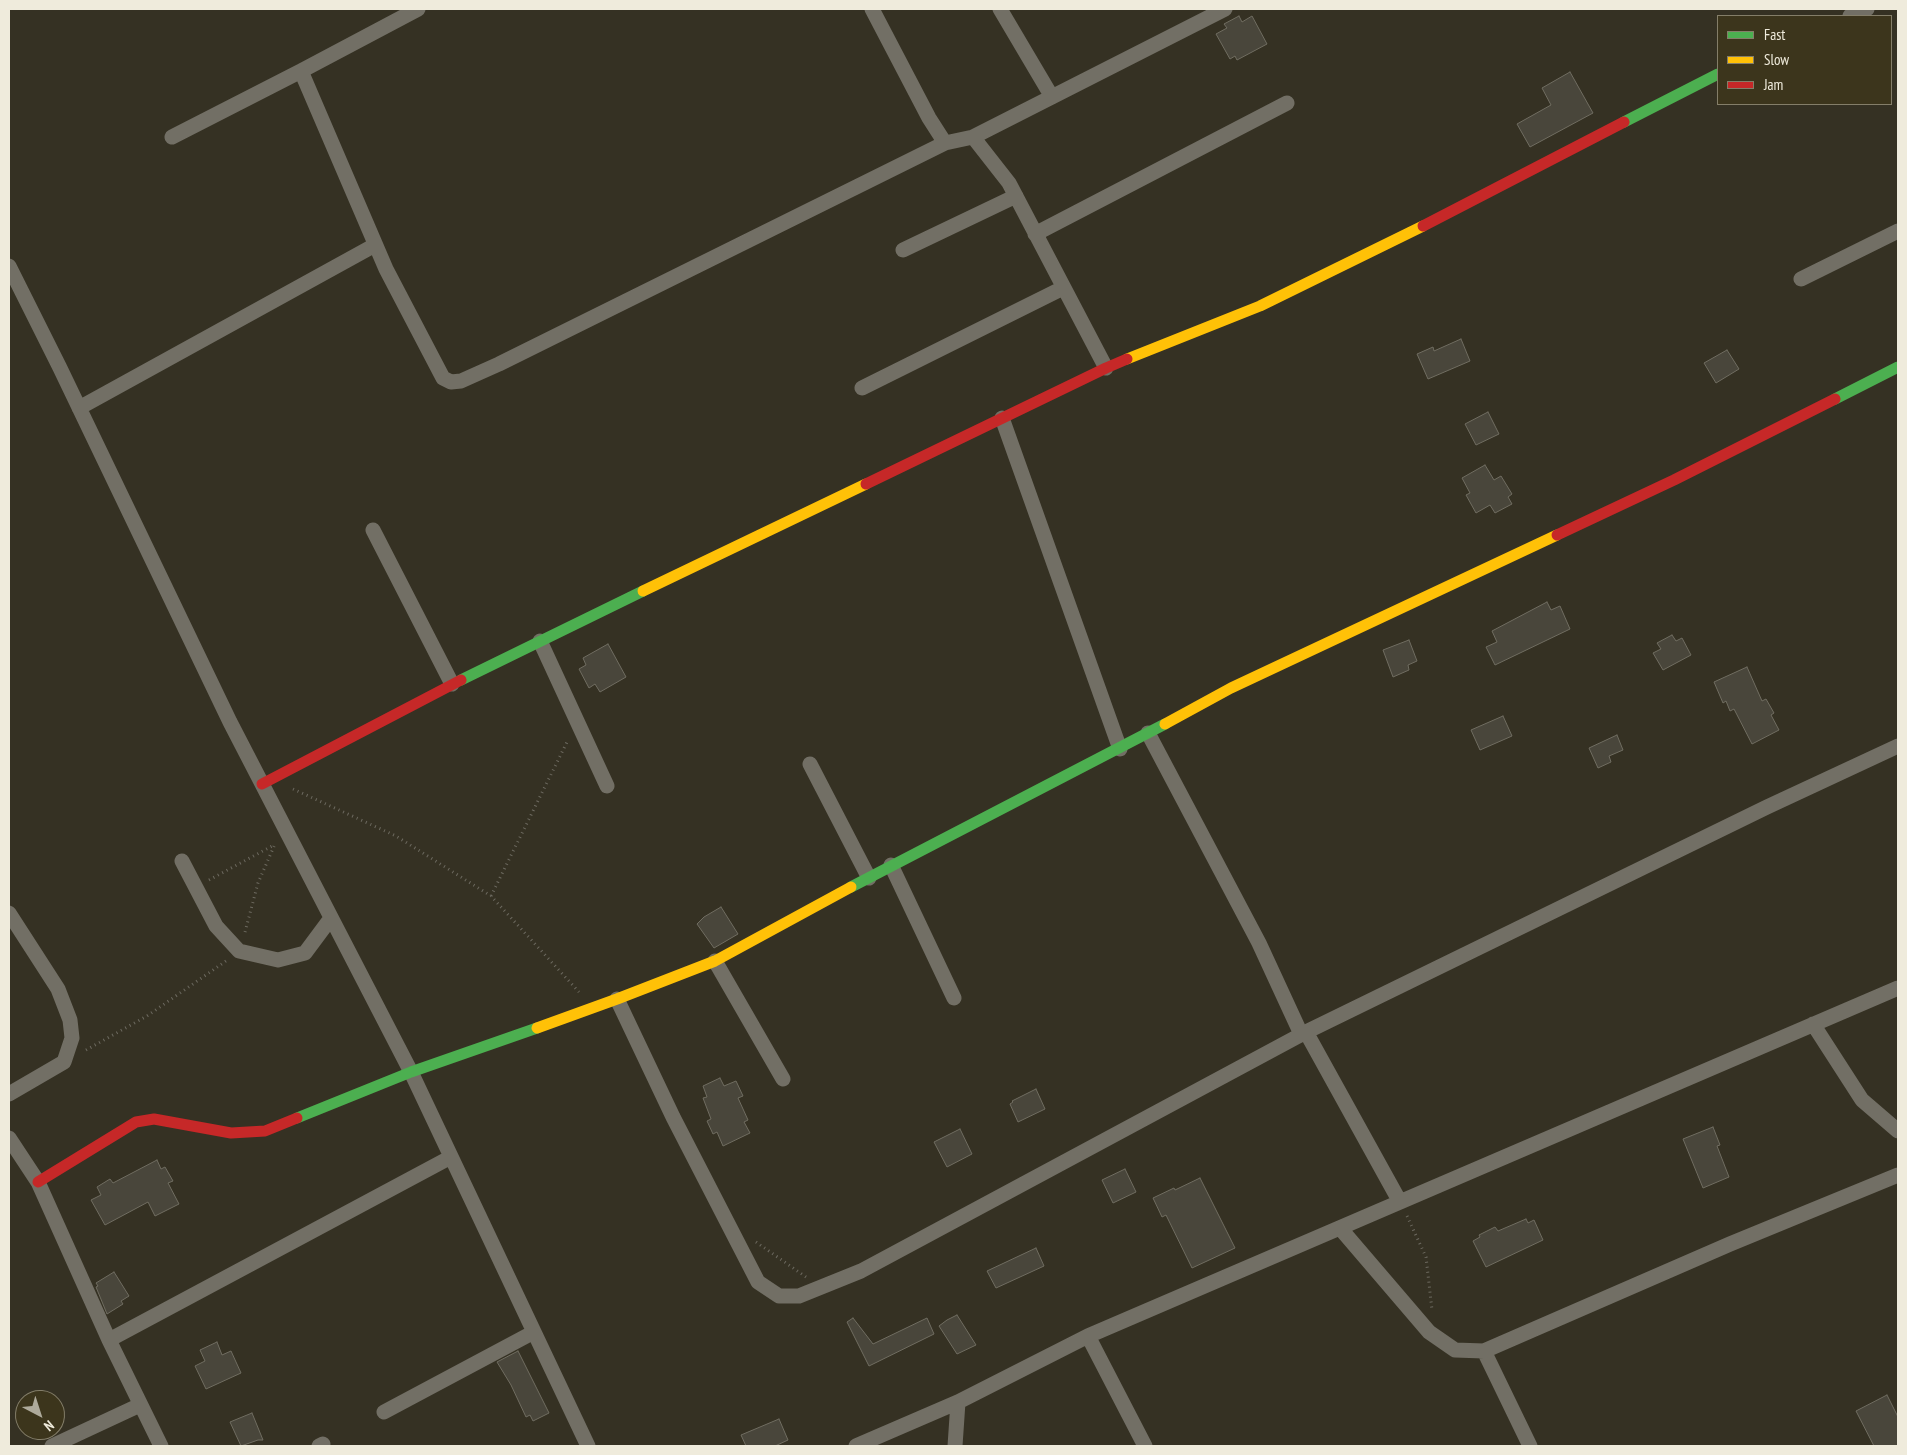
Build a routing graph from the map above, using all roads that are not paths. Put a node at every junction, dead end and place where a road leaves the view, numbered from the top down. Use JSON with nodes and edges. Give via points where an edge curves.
{"nodes":[{"id":1,"x":418,"y":9,"type":"edge"},
{"id":2,"x":872,"y":9,"type":"edge"},
{"id":3,"x":1000,"y":9,"type":"edge"},
{"id":4,"x":1225,"y":9,"type":"edge"},
{"id":5,"x":1867,"y":9,"type":"edge"},
{"id":6,"x":1852,"y":15,"type":"edge"},
{"id":7,"x":301,"y":71,"type":"junction"},
{"id":8,"x":1717,"y":75,"type":"edge"},
{"id":9,"x":1052,"y":97,"type":"junction"},
{"id":10,"x":1287,"y":103,"type":"dead end"},
{"id":11,"x":172,"y":136,"type":"dead end"},
{"id":12,"x":973,"y":137,"type":"junction"},
{"id":13,"x":945,"y":143,"type":"junction"},
{"id":14,"x":1016,"y":196,"type":"junction"},
{"id":15,"x":1898,"y":231,"type":"edge"},
{"id":16,"x":1035,"y":234,"type":"junction"},
{"id":17,"x":375,"y":245,"type":"junction"},
{"id":18,"x":903,"y":250,"type":"dead end"},
{"id":19,"x":9,"y":266,"type":"edge"},
{"id":20,"x":1801,"y":279,"type":"dead end"},
{"id":21,"x":1063,"y":288,"type":"junction"},
{"id":22,"x":1898,"y":367,"type":"edge"},
{"id":23,"x":1106,"y":368,"type":"junction"},
{"id":24,"x":1878,"y":378,"type":"junction"},
{"id":25,"x":1898,"y":378,"type":"edge"},
{"id":26,"x":862,"y":388,"type":"dead end"},
{"id":27,"x":79,"y":408,"type":"junction"},
{"id":28,"x":1002,"y":418,"type":"junction"},
{"id":29,"x":373,"y":530,"type":"dead end"},
{"id":30,"x":540,"y":641,"type":"junction"},
{"id":31,"x":452,"y":684,"type":"junction"},
{"id":32,"x":1148,"y":734,"type":"junction"},
{"id":33,"x":1898,"y":746,"type":"edge"},
{"id":34,"x":1120,"y":749,"type":"junction"},
{"id":35,"x":810,"y":764,"type":"dead end"},
{"id":36,"x":267,"y":782,"type":"junction"},
{"id":37,"x":607,"y":786,"type":"dead end"},
{"id":38,"x":182,"y":861,"type":"dead end"},
{"id":39,"x":891,"y":865,"type":"junction"},
{"id":40,"x":869,"y":878,"type":"junction"},
{"id":41,"x":9,"y":913,"type":"edge"},
{"id":42,"x":330,"y":918,"type":"junction"},
{"id":43,"x":715,"y":961,"type":"junction"},
{"id":44,"x":1898,"y":988,"type":"edge"},
{"id":45,"x":954,"y":998,"type":"dead end"},
{"id":46,"x":617,"y":999,"type":"junction"},
{"id":47,"x":1813,"y":1024,"type":"junction"},
{"id":48,"x":1304,"y":1033,"type":"junction"},
{"id":49,"x":411,"y":1072,"type":"junction"},
{"id":50,"x":783,"y":1079,"type":"dead end"},
{"id":51,"x":9,"y":1094,"type":"edge"},
{"id":52,"x":1898,"y":1131,"type":"edge"},
{"id":53,"x":9,"y":1138,"type":"edge"},
{"id":54,"x":451,"y":1157,"type":"junction"},
{"id":55,"x":1898,"y":1175,"type":"edge"},
{"id":56,"x":38,"y":1182,"type":"junction"},
{"id":57,"x":1400,"y":1202,"type":"junction"},
{"id":58,"x":1340,"y":1228,"type":"junction"},
{"id":59,"x":534,"y":1332,"type":"junction"},
{"id":60,"x":1088,"y":1336,"type":"junction"},
{"id":61,"x":109,"y":1340,"type":"junction"},
{"id":62,"x":1484,"y":1351,"type":"junction"},
{"id":63,"x":958,"y":1402,"type":"junction"},
{"id":64,"x":140,"y":1405,"type":"junction"},
{"id":65,"x":384,"y":1412,"type":"dead end"},
{"id":66,"x":52,"y":1446,"type":"edge"},
{"id":67,"x":161,"y":1446,"type":"edge"},
{"id":68,"x":588,"y":1446,"type":"edge"},
{"id":69,"x":857,"y":1446,"type":"edge"},
{"id":70,"x":955,"y":1446,"type":"edge"},
{"id":71,"x":1145,"y":1446,"type":"edge"},
{"id":72,"x":1530,"y":1446,"type":"edge"}],
"edges":[{"from":1,"to":7,"type":"street"},
{"from":2,"to":13,"type":"street"},
{"from":3,"to":9,"type":"street"},
{"from":4,"to":9,"type":"street"},
{"from":5,"to":6,"type":"street"},
{"from":7,"to":11,"type":"street"},
{"from":7,"to":17,"type":"street"},
{"from":8,"to":23,"type":"street","via":[[1404,236],[1260,306]]},
{"from":9,"to":12,"type":"street"},
{"from":10,"to":16,"type":"street"},
{"from":12,"to":13,"type":"street"},
{"from":12,"to":14,"type":"street"},
{"from":13,"to":17,"type":"street","via":[[461,381],[451,382],[443,378]]},
{"from":14,"to":16,"type":"street"},
{"from":14,"to":18,"type":"street"},
{"from":15,"to":20,"type":"street"},
{"from":16,"to":21,"type":"street"},
{"from":17,"to":27,"type":"street"},
{"from":19,"to":27,"type":"street"},
{"from":21,"to":23,"type":"street"},
{"from":21,"to":26,"type":"street"},
{"from":22,"to":24,"type":"street"},
{"from":23,"to":28,"type":"street"},
{"from":24,"to":25,"type":"street"},
{"from":24,"to":32,"type":"street","via":[[1674,480],[1231,688]]},
{"from":27,"to":36,"type":"street","via":[[230,722]]},
{"from":28,"to":30,"type":"street"},
{"from":28,"to":34,"type":"street"},
{"from":29,"to":31,"type":"street"},
{"from":30,"to":31,"type":"street"},
{"from":30,"to":37,"type":"street"},
{"from":31,"to":36,"type":"street"},
{"from":32,"to":34,"type":"street"},
{"from":32,"to":48,"type":"street"},
{"from":33,"to":48,"type":"street","via":[[1766,807]]},
{"from":34,"to":39,"type":"street"},
{"from":35,"to":40,"type":"street"},
{"from":36,"to":42,"type":"street","via":[[283,825]]},
{"from":38,"to":42,"type":"street","via":[[216,926],[239,951],[278,960],[305,953]]},
{"from":39,"to":40,"type":"street"},
{"from":39,"to":45,"type":"street"},
{"from":40,"to":43,"type":"street"},
{"from":41,"to":51,"type":"street","via":[[58,989],[70,1020],[72,1038],[64,1062]]},
{"from":42,"to":49,"type":"street"},
{"from":43,"to":46,"type":"street"},
{"from":43,"to":50,"type":"street"},
{"from":44,"to":47,"type":"street"},
{"from":46,"to":48,"type":"street","via":[[758,1282],[779,1296],[799,1296],[861,1271]]},
{"from":46,"to":49,"type":"street"},
{"from":47,"to":52,"type":"street","via":[[1862,1100]]},
{"from":47,"to":57,"type":"street"},
{"from":48,"to":57,"type":"street"},
{"from":49,"to":54,"type":"street"},
{"from":49,"to":56,"type":"street","via":[[265,1130],[231,1133],[154,1119],[136,1122]]},
{"from":53,"to":56,"type":"street"},
{"from":54,"to":59,"type":"street"},
{"from":54,"to":61,"type":"street"},
{"from":55,"to":62,"type":"street"},
{"from":56,"to":61,"type":"street"},
{"from":57,"to":58,"type":"street"},
{"from":58,"to":60,"type":"street"},
{"from":58,"to":62,"type":"street","via":[[1429,1332],[1454,1350]]},
{"from":59,"to":65,"type":"street"},
{"from":59,"to":68,"type":"street"},
{"from":60,"to":63,"type":"street"},
{"from":60,"to":71,"type":"street"},
{"from":61,"to":64,"type":"street"},
{"from":62,"to":72,"type":"street"},
{"from":63,"to":69,"type":"street"},
{"from":63,"to":70,"type":"street"},
{"from":64,"to":66,"type":"street"},
{"from":64,"to":67,"type":"street"}]}
